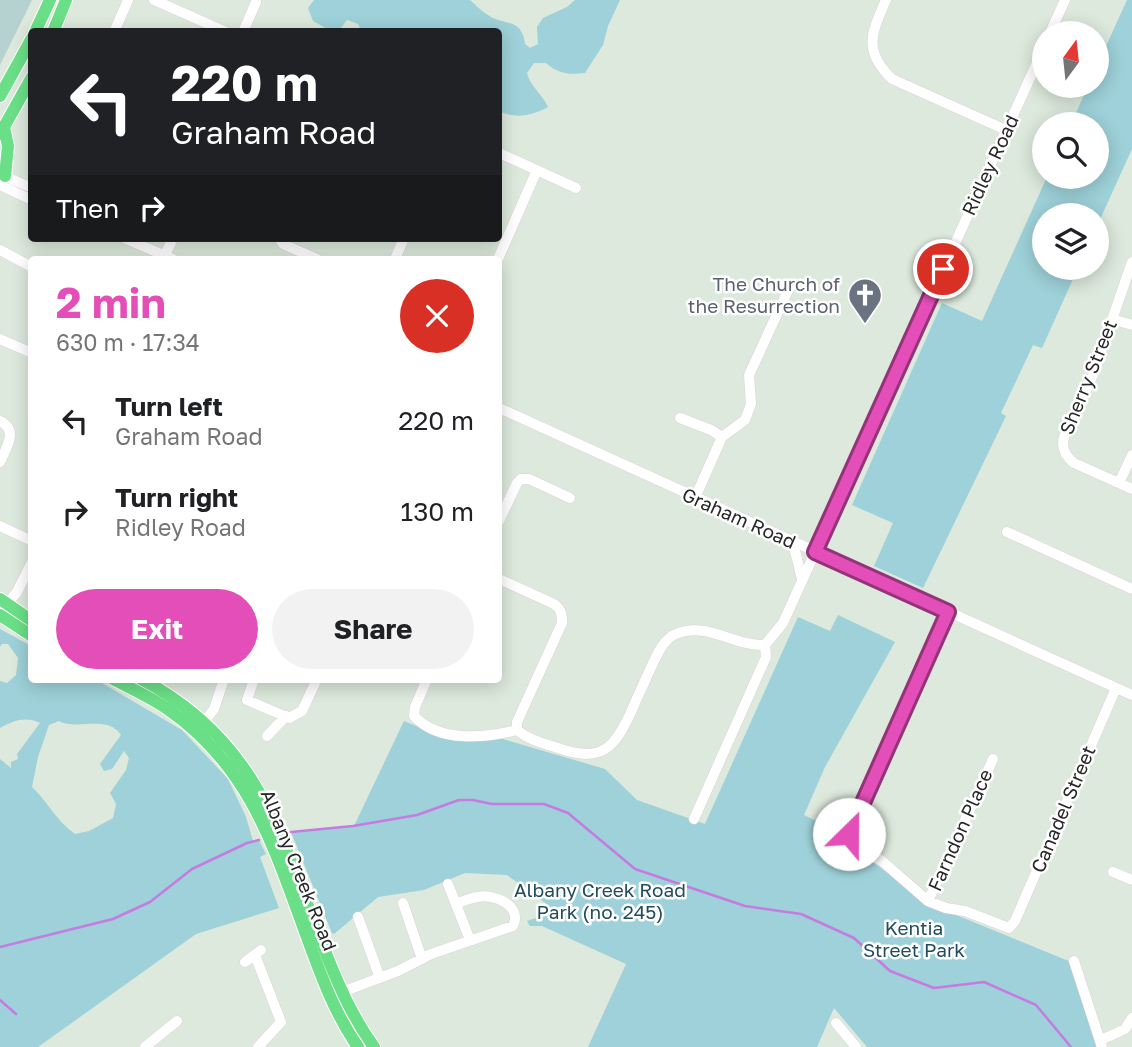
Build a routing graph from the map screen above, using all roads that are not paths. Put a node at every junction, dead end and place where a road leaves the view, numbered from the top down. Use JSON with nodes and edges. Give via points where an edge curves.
{"nodes":[{"id":1,"x":50,"y":0,"type":"edge"},
{"id":2,"x":66,"y":0,"type":"edge"},
{"id":3,"x":128,"y":0,"type":"edge"},
{"id":4,"x":154,"y":0,"type":"edge"},
{"id":5,"x":886,"y":0,"type":"edge"},
{"id":6,"x":1065,"y":0,"type":"edge"},
{"id":7,"x":256,"y":2,"type":"dead end"},
{"id":8,"x":1055,"y":21,"type":"edge"},
{"id":9,"x":36,"y":28,"type":"edge"},
{"id":10,"x":54,"y":28,"type":"edge"},
{"id":11,"x":116,"y":28,"type":"edge"},
{"id":12,"x":217,"y":28,"type":"edge"},
{"id":13,"x":245,"y":28,"type":"edge"},
{"id":14,"x":28,"y":45,"type":"edge"},
{"id":15,"x":1032,"y":73,"type":"edge"},
{"id":16,"x":28,"y":85,"type":"edge"},
{"id":17,"x":0,"y":96,"type":"edge"},
{"id":18,"x":1006,"y":130,"type":"junction"},
{"id":19,"x":2,"y":131,"type":"edge"},
{"id":20,"x":502,"y":154,"type":"edge"},
{"id":21,"x":537,"y":170,"type":"junction"},
{"id":22,"x":2,"y":178,"type":"edge"},
{"id":23,"x":28,"y":187,"type":"edge"},
{"id":24,"x":576,"y":188,"type":"dead end"},
{"id":25,"x":28,"y":197,"type":"edge"},
{"id":26,"x":136,"y":242,"type":"edge"},
{"id":27,"x":282,"y":242,"type":"edge"},
{"id":28,"x":0,"y":250,"type":"edge"},
{"id":29,"x":167,"y":256,"type":"edge"},
{"id":30,"x":310,"y":256,"type":"edge"},
{"id":31,"x":499,"y":256,"type":"edge"},
{"id":32,"x":1132,"y":262,"type":"edge"},
{"id":33,"x":28,"y":265,"type":"edge"},
{"id":34,"x":790,"y":286,"type":"dead end"},
{"id":35,"x":1112,"y":319,"type":"junction"},
{"id":36,"x":1132,"y":325,"type":"edge"},
{"id":37,"x":0,"y":339,"type":"edge"},
{"id":38,"x":28,"y":351,"type":"edge"},
{"id":39,"x":502,"y":409,"type":"edge"},
{"id":40,"x":680,"y":418,"type":"dead end"},
{"id":41,"x":0,"y":421,"type":"edge"},
{"id":42,"x":722,"y":437,"type":"junction"},
{"id":43,"x":1132,"y":455,"type":"edge"},
{"id":44,"x":0,"y":462,"type":"edge"},
{"id":45,"x":1119,"y":484,"type":"junction"},
{"id":46,"x":1132,"y":489,"type":"edge"},
{"id":47,"x":570,"y":498,"type":"dead end"},
{"id":48,"x":695,"y":498,"type":"junction"},
{"id":49,"x":502,"y":515,"type":"edge"},
{"id":50,"x":0,"y":526,"type":"edge"},
{"id":51,"x":1007,"y":532,"type":"dead end"},
{"id":52,"x":28,"y":539,"type":"edge"},
{"id":53,"x":793,"y":542,"type":"junction"},
{"id":54,"x":815,"y":552,"type":"junction"},
{"id":55,"x":28,"y":570,"type":"edge"},
{"id":56,"x":502,"y":580,"type":"edge"},
{"id":57,"x":803,"y":580,"type":"junction"},
{"id":58,"x":1132,"y":589,"type":"edge"},
{"id":59,"x":2,"y":606,"type":"edge"},
{"id":60,"x":948,"y":612,"type":"junction"},
{"id":61,"x":28,"y":619,"type":"edge"},
{"id":62,"x":28,"y":632,"type":"edge"},
{"id":63,"x":765,"y":645,"type":"junction"},
{"id":64,"x":120,"y":683,"type":"edge"},
{"id":65,"x":148,"y":683,"type":"edge"},
{"id":66,"x":223,"y":683,"type":"edge"},
{"id":67,"x":252,"y":683,"type":"edge"},
{"id":68,"x":315,"y":683,"type":"edge"},
{"id":69,"x":425,"y":683,"type":"edge"},
{"id":70,"x":1116,"y":688,"type":"junction"},
{"id":71,"x":1132,"y":695,"type":"edge"},
{"id":72,"x":286,"y":716,"type":"junction"},
{"id":73,"x":200,"y":727,"type":"junction"},
{"id":74,"x":517,"y":730,"type":"junction"},
{"id":75,"x":267,"y":736,"type":"dead end"},
{"id":76,"x":992,"y":759,"type":"dead end"},
{"id":77,"x":701,"y":804,"type":"junction"},
{"id":78,"x":713,"y":809,"type":"dead end"},
{"id":79,"x":694,"y":819,"type":"dead end"},
{"id":80,"x":1113,"y":872,"type":"dead end"},
{"id":81,"x":1132,"y":880,"type":"edge"},
{"id":82,"x":448,"y":884,"type":"dead end"},
{"id":83,"x":928,"y":901,"type":"junction"},
{"id":84,"x":403,"y":903,"type":"dead end"},
{"id":85,"x":456,"y":904,"type":"junction"},
{"id":86,"x":358,"y":917,"type":"dead end"},
{"id":87,"x":470,"y":940,"type":"junction"},
{"id":88,"x":422,"y":959,"type":"junction"},
{"id":89,"x":1074,"y":961,"type":"dead end"},
{"id":90,"x":245,"y":962,"type":"dead end"},
{"id":91,"x":380,"y":978,"type":"junction"},
{"id":92,"x":342,"y":992,"type":"junction"},
{"id":93,"x":1132,"y":1018,"type":"edge"},
{"id":94,"x":177,"y":1021,"type":"dead end"},
{"id":95,"x":836,"y":1023,"type":"dead end"},
{"id":96,"x":1102,"y":1044,"type":"edge"},
{"id":97,"x":368,"y":1046,"type":"edge"},
{"id":98,"x":145,"y":1047,"type":"edge"},
{"id":99,"x":258,"y":1047,"type":"edge"},
{"id":100,"x":856,"y":1047,"type":"edge"}],
"edges":[{"from":1,"to":9,"type":"main road"},
{"from":2,"to":10,"type":"main road"},
{"from":3,"to":11,"type":"street"},
{"from":4,"to":12,"type":"street"},
{"from":5,"to":18,"type":"street","via":[[873,31],[878,66],[892,79]]},
{"from":6,"to":8,"type":"street"},
{"from":7,"to":13,"type":"street"},
{"from":14,"to":17,"type":"main road"},
{"from":15,"to":18,"type":"street","name":"Ridley Road"},
{"from":16,"to":19,"type":"main road"},
{"from":18,"to":54,"type":"street","name":"Ridley Road"},
{"from":19,"to":22,"type":"main road","via":[[8,146]]},
{"from":20,"to":21,"type":"street"},
{"from":21,"to":24,"type":"street"},
{"from":21,"to":31,"type":"street"},
{"from":22,"to":23,"type":"street"},
{"from":22,"to":25,"type":"street"},
{"from":26,"to":29,"type":"street"},
{"from":27,"to":30,"type":"street"},
{"from":28,"to":33,"type":"street"},
{"from":32,"to":35,"type":"street","name":"Sherry Street"},
{"from":34,"to":42,"type":"street","via":[[749,375],[751,404],[745,420]]},
{"from":35,"to":36,"type":"street"},
{"from":35,"to":45,"type":"street","name":"Sherry Street","via":[[1059,454]]},
{"from":37,"to":38,"type":"street"},
{"from":39,"to":48,"type":"street","name":"Graham Road"},
{"from":40,"to":42,"type":"street"},
{"from":41,"to":44,"type":"street","via":[[10,430],[10,438]]},
{"from":42,"to":48,"type":"street"},
{"from":43,"to":45,"type":"street"},
{"from":45,"to":46,"type":"street","name":"Sherry Street"},
{"from":47,"to":49,"type":"street","via":[[521,479]]},
{"from":48,"to":53,"type":"street","name":"Graham Road"},
{"from":50,"to":52,"type":"street"},
{"from":51,"to":58,"type":"street"},
{"from":53,"to":54,"type":"street","name":"Graham Road"},
{"from":53,"to":57,"type":"street"},
{"from":54,"to":57,"type":"street","name":"Ridley Road"},
{"from":54,"to":60,"type":"street","name":"Graham Road"},
{"from":55,"to":59,"type":"street","via":[[17,592]]},
{"from":56,"to":74,"type":"street","via":[[554,604],[562,614]]},
{"from":57,"to":63,"type":"street","name":"Ridley Road","via":[[783,623]]},
{"from":59,"to":61,"type":"main road"},
{"from":59,"to":62,"type":"main road"},
{"from":60,"to":70,"type":"street","name":"Graham Road"},
{"from":60,"to":83,"type":"street","via":[[849,834],[853,845],[882,861]]},
{"from":63,"to":74,"type":"street","via":[[741,643],[713,631],[691,629],[673,635],[661,647],[619,736],[597,754],[578,755],[526,738]]},
{"from":63,"to":77,"type":"street","via":[[766,657]]},
{"from":64,"to":73,"type":"main road","name":"Albany Creek Road"},
{"from":65,"to":73,"type":"main road","name":"Albany Creek Road","via":[[173,698]]},
{"from":66,"to":73,"type":"street","via":[[214,709]]},
{"from":67,"to":72,"type":"street","via":[[242,700]]},
{"from":68,"to":72,"type":"street","via":[[302,711]]},
{"from":69,"to":74,"type":"street","via":[[415,707],[419,722],[457,736]]},
{"from":70,"to":71,"type":"street","name":"Graham Road"},
{"from":70,"to":83,"type":"street","name":"Canadel Street","via":[[1009,928]]},
{"from":72,"to":75,"type":"street"},
{"from":73,"to":92,"type":"main road","name":"Albany Creek Road","via":[[240,761],[268,806]]},
{"from":73,"to":97,"type":"main road","name":"Albany Creek Road","via":[[256,810],[332,1003]]},
{"from":76,"to":83,"type":"street","name":"Farndon Place"},
{"from":77,"to":78,"type":"street"},
{"from":77,"to":79,"type":"street"},
{"from":80,"to":81,"type":"street"},
{"from":82,"to":85,"type":"street"},
{"from":84,"to":88,"type":"street"},
{"from":85,"to":87,"type":"street"},
{"from":85,"to":87,"type":"street","via":[[486,896],[504,901],[516,915],[513,926]]},
{"from":86,"to":91,"type":"street"},
{"from":87,"to":88,"type":"street"},
{"from":88,"to":91,"type":"street"},
{"from":89,"to":96,"type":"street"},
{"from":90,"to":99,"type":"street","via":[[258,953],[281,1022]]},
{"from":91,"to":92,"type":"street"},
{"from":92,"to":97,"type":"main road","name":"Albany Creek Road"},
{"from":93,"to":96,"type":"street","via":[[1125,1029]]},
{"from":94,"to":98,"type":"street"},
{"from":95,"to":100,"type":"street"}]}
